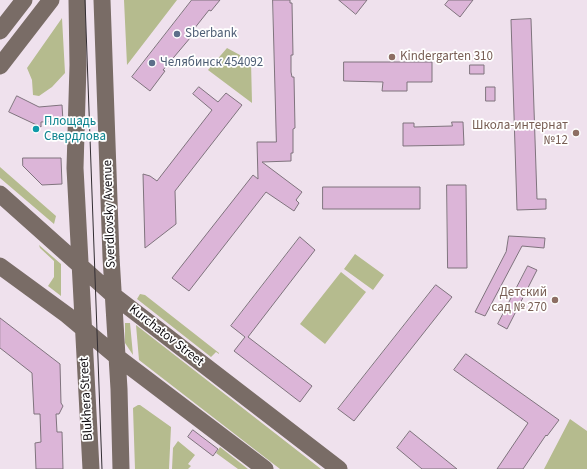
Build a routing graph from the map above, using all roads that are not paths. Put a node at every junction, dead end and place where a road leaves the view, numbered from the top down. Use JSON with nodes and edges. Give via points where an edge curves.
{"nodes":[{"id":1,"x":24,"y":0,"type":"edge"},
{"id":2,"x":51,"y":0,"type":"edge"},
{"id":3,"x":77,"y":0,"type":"edge"},
{"id":4,"x":102,"y":0,"type":"edge"},
{"id":5,"x":0,"y":31,"type":"edge"},
{"id":6,"x":0,"y":66,"type":"edge"},
{"id":7,"x":0,"y":194,"type":"edge"},
{"id":8,"x":81,"y":265,"type":"junction"},
{"id":9,"x":0,"y":266,"type":"edge"},
{"id":10,"x":113,"y":294,"type":"junction"},
{"id":11,"x":84,"y":329,"type":"junction"},
{"id":12,"x":116,"y":356,"type":"junction"},
{"id":13,"x":91,"y":469,"type":"edge"},
{"id":14,"x":121,"y":469,"type":"edge"},
{"id":15,"x":264,"y":469,"type":"edge"},
{"id":16,"x":339,"y":469,"type":"edge"}],
"edges":[{"from":1,"to":5,"type":"main road"},
{"from":2,"to":6,"type":"main road"},
{"from":3,"to":8,"type":"main road","via":[[75,168]]},
{"from":4,"to":10,"type":"main road","name":"Sverdlovsky Avenue"},
{"from":7,"to":8,"type":"main road","name":"Kurchatov Street"},
{"from":8,"to":10,"type":"main road","name":"Kurchatov Street"},
{"from":8,"to":11,"type":"main road"},
{"from":9,"to":11,"type":"main road"},
{"from":10,"to":12,"type":"main road","name":"Sverdlovsky Avenue"},
{"from":10,"to":16,"type":"main road","name":"Kurchatov Street"},
{"from":11,"to":12,"type":"main road"},
{"from":11,"to":13,"type":"main road","name":"Blukhera Street"},
{"from":12,"to":14,"type":"main road"},
{"from":12,"to":15,"type":"main road"}]}
